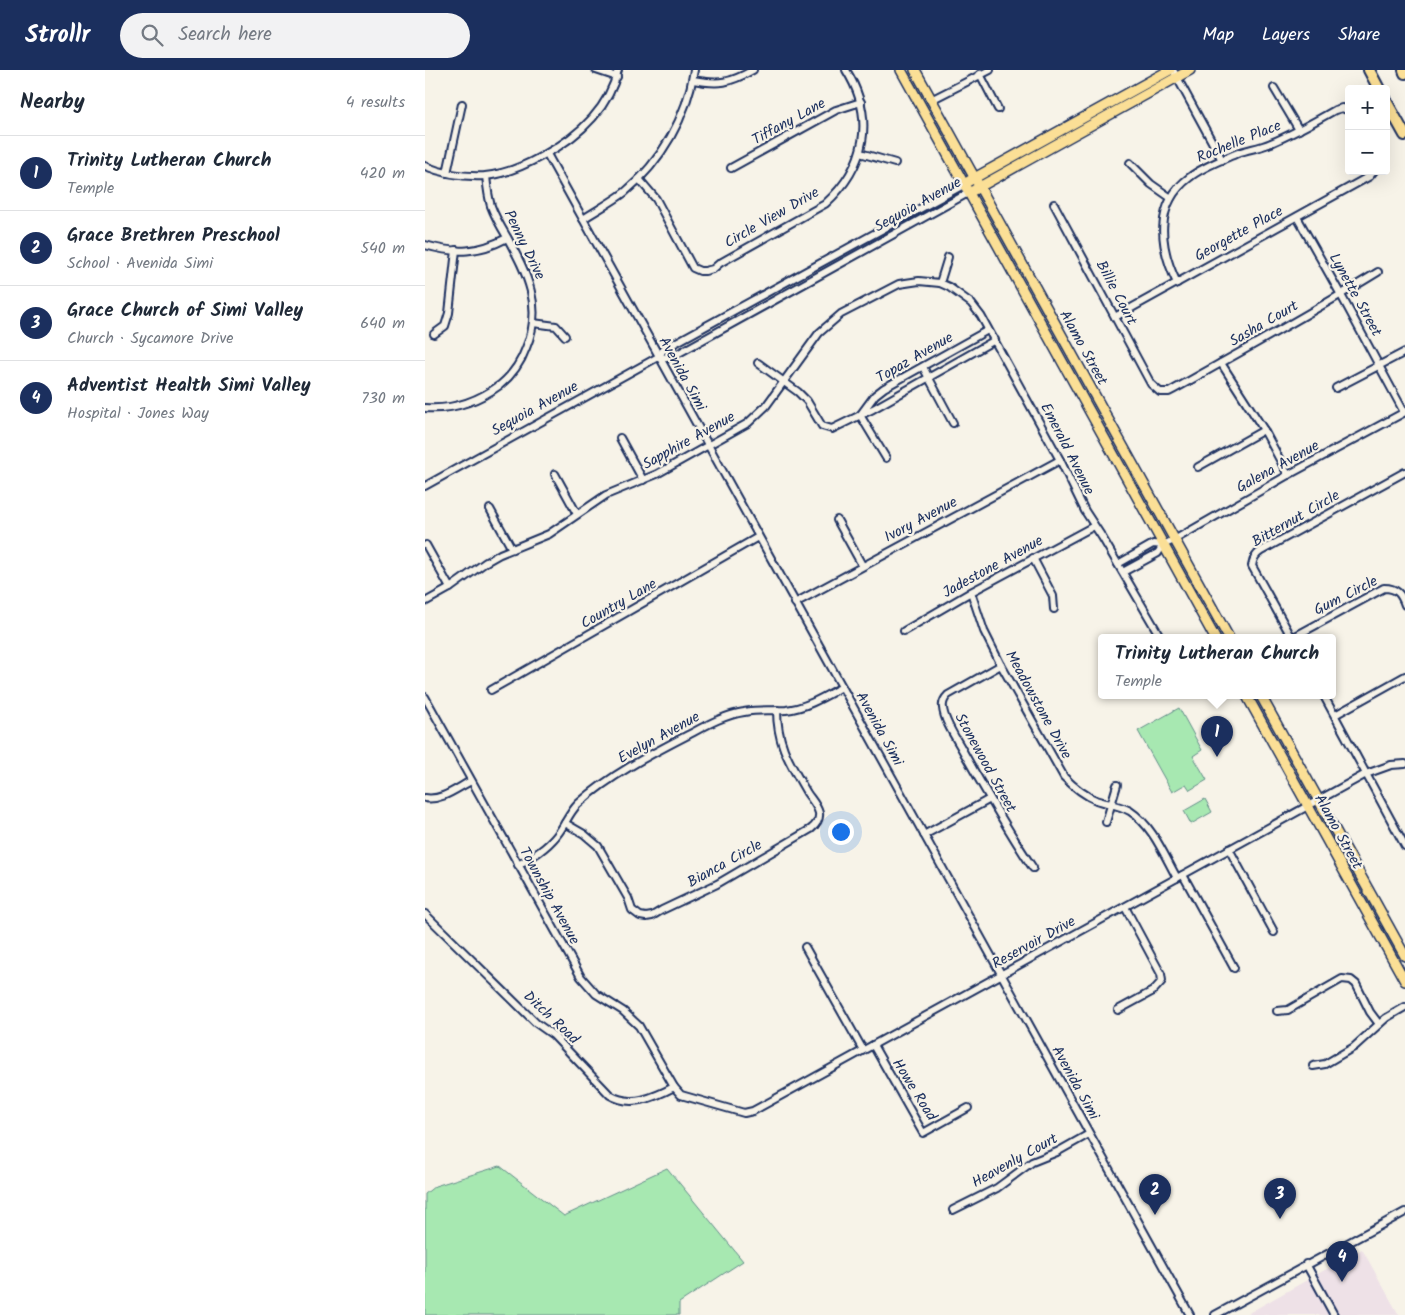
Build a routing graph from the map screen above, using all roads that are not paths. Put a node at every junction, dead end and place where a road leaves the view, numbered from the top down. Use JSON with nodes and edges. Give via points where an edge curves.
{"nodes":[{"id":1,"x":596,"y":70,"type":"edge"},
{"id":2,"x":694,"y":70,"type":"edge"},
{"id":3,"x":753,"y":70,"type":"edge"},
{"id":4,"x":846,"y":70,"type":"edge"},
{"id":5,"x":901,"y":70,"type":"edge"},
{"id":6,"x":915,"y":70,"type":"edge"},
{"id":7,"x":990,"y":70,"type":"edge"},
{"id":8,"x":1191,"y":70,"type":"edge"},
{"id":9,"x":1369,"y":70,"type":"edge"},
{"id":10,"x":1173,"y":72,"type":"edge"},
{"id":11,"x":617,"y":73,"type":"edge"},
{"id":12,"x":980,"y":74,"type":"junction"},
{"id":13,"x":693,"y":80,"type":"junction"},
{"id":14,"x":1377,"y":85,"type":"edge"},
{"id":15,"x":1274,"y":88,"type":"dead end"},
{"id":16,"x":931,"y":100,"type":"junction"},
{"id":17,"x":861,"y":102,"type":"junction"},
{"id":18,"x":462,"y":104,"type":"dead end"},
{"id":19,"x":1390,"y":108,"type":"edge"},
{"id":20,"x":998,"y":109,"type":"dead end"},
{"id":21,"x":1345,"y":109,"type":"edge"},
{"id":22,"x":1299,"y":130,"type":"junction"},
{"id":23,"x":1405,"y":135,"type":"edge"},
{"id":24,"x":860,"y":153,"type":"junction"},
{"id":25,"x":547,"y":154,"type":"junction"},
{"id":26,"x":1222,"y":160,"type":"junction"},
{"id":27,"x":1131,"y":163,"type":"dead end"},
{"id":28,"x":895,"y":164,"type":"dead end"},
{"id":29,"x":425,"y":166,"type":"edge"},
{"id":30,"x":731,"y":168,"type":"dead end"},
{"id":31,"x":447,"y":173,"type":"junction"},
{"id":32,"x":1371,"y":175,"type":"edge"},
{"id":33,"x":486,"y":176,"type":"junction"},
{"id":34,"x":639,"y":179,"type":"junction"},
{"id":35,"x":974,"y":179,"type":"junction"},
{"id":36,"x":965,"y":184,"type":"junction"},
{"id":37,"x":979,"y":188,"type":"junction"},
{"id":38,"x":970,"y":192,"type":"junction"},
{"id":39,"x":1171,"y":198,"type":"junction"},
{"id":40,"x":1054,"y":204,"type":"dead end"},
{"id":41,"x":1297,"y":217,"type":"junction"},
{"id":42,"x":583,"y":219,"type":"junction"},
{"id":43,"x":507,"y":238,"type":"junction"},
{"id":44,"x":425,"y":244,"type":"edge"},
{"id":45,"x":456,"y":250,"type":"junction"},
{"id":46,"x":948,"y":257,"type":"dead end"},
{"id":47,"x":1378,"y":272,"type":"dead end"},
{"id":48,"x":940,"y":283,"type":"junction"},
{"id":49,"x":1177,"y":283,"type":"junction"},
{"id":50,"x":1341,"y":295,"type":"junction"},
{"id":51,"x":1115,"y":317,"type":"junction"},
{"id":52,"x":533,"y":323,"type":"junction"},
{"id":53,"x":989,"y":330,"type":"junction"},
{"id":54,"x":434,"y":334,"type":"dead end"},
{"id":55,"x":565,"y":336,"type":"dead end"},
{"id":56,"x":995,"y":340,"type":"junction"},
{"id":57,"x":1405,"y":352,"type":"edge"},
{"id":58,"x":658,"y":357,"type":"junction"},
{"id":59,"x":759,"y":363,"type":"dead end"},
{"id":60,"x":1221,"y":363,"type":"junction"},
{"id":61,"x":1379,"y":366,"type":"junction"},
{"id":62,"x":923,"y":367,"type":"junction"},
{"id":63,"x":928,"y":377,"type":"junction"},
{"id":64,"x":784,"y":382,"type":"junction"},
{"id":65,"x":1336,"y":388,"type":"dead end"},
{"id":66,"x":1159,"y":392,"type":"joint"},
{"id":67,"x":425,"y":408,"type":"edge"},
{"id":68,"x":1405,"y":412,"type":"edge"},
{"id":69,"x":860,"y":414,"type":"junction"},
{"id":70,"x":953,"y":423,"type":"dead end"},
{"id":71,"x":1264,"y":430,"type":"junction"},
{"id":72,"x":620,"y":438,"type":"dead end"},
{"id":73,"x":708,"y":446,"type":"junction"},
{"id":74,"x":886,"y":458,"type":"dead end"},
{"id":75,"x":1060,"y":460,"type":"junction"},
{"id":76,"x":1198,"y":467,"type":"dead end"},
{"id":77,"x":1405,"y":472,"type":"edge"},
{"id":78,"x":555,"y":474,"type":"dead end"},
{"id":79,"x":1288,"y":475,"type":"junction"},
{"id":80,"x":643,"y":480,"type":"junction"},
{"id":81,"x":425,"y":486,"type":"edge"},
{"id":82,"x":490,"y":509,"type":"dead end"},
{"id":83,"x":577,"y":514,"type":"junction"},
{"id":84,"x":837,"y":520,"type":"dead end"},
{"id":85,"x":1094,"y":526,"type":"junction"},
{"id":86,"x":758,"y":537,"type":"junction"},
{"id":87,"x":1174,"y":540,"type":"junction"},
{"id":88,"x":1163,"y":544,"type":"junction"},
{"id":89,"x":426,"y":545,"type":"edge"},
{"id":90,"x":512,"y":549,"type":"junction"},
{"id":91,"x":1033,"y":558,"type":"junction"},
{"id":92,"x":1118,"y":564,"type":"junction"},
{"id":93,"x":862,"y":565,"type":"junction"},
{"id":94,"x":1123,"y":572,"type":"junction"},
{"id":95,"x":450,"y":588,"type":"junction"},
{"id":96,"x":971,"y":592,"type":"junction"},
{"id":97,"x":425,"y":602,"type":"edge"},
{"id":98,"x":795,"y":603,"type":"junction"},
{"id":99,"x":1405,"y":605,"type":"edge"},
{"id":100,"x":1054,"y":609,"type":"dead end"},
{"id":101,"x":904,"y":631,"type":"dead end"},
{"id":102,"x":1159,"y":634,"type":"edge"},
{"id":103,"x":1213,"y":634,"type":"edge"},
{"id":104,"x":1227,"y":634,"type":"edge"},
{"id":105,"x":1290,"y":634,"type":"edge"},
{"id":106,"x":1299,"y":634,"type":"edge"},
{"id":107,"x":1001,"y":665,"type":"junction"},
{"id":108,"x":1405,"y":676,"type":"edge"},
{"id":109,"x":842,"y":688,"type":"junction"},
{"id":110,"x":491,"y":690,"type":"dead end"},
{"id":111,"x":425,"y":697,"type":"edge"},
{"id":112,"x":1249,"y":699,"type":"edge"},
{"id":113,"x":1263,"y":699,"type":"edge"},
{"id":114,"x":1326,"y":699,"type":"edge"},
{"id":115,"x":777,"y":710,"type":"junction"},
{"id":116,"x":1335,"y":715,"type":"junction"},
{"id":117,"x":1405,"y":764,"type":"edge"},
{"id":118,"x":1366,"y":774,"type":"junction"},
{"id":119,"x":471,"y":781,"type":"junction"},
{"id":120,"x":1117,"y":785,"type":"dead end"},
{"id":121,"x":425,"y":798,"type":"edge"},
{"id":122,"x":990,"y":799,"type":"junction"},
{"id":123,"x":1319,"y":800,"type":"junction"},
{"id":124,"x":1112,"y":804,"type":"junction"},
{"id":125,"x":1309,"y":806,"type":"junction"},
{"id":126,"x":1107,"y":822,"type":"dead end"},
{"id":127,"x":565,"y":823,"type":"junction"},
{"id":128,"x":924,"y":836,"type":"junction"},
{"id":129,"x":1405,"y":846,"type":"edge"},
{"id":130,"x":1229,"y":849,"type":"junction"},
{"id":131,"x":518,"y":865,"type":"junction"},
{"id":132,"x":1033,"y":868,"type":"dead end"},
{"id":133,"x":1180,"y":876,"type":"junction"},
{"id":134,"x":1125,"y":908,"type":"junction"},
{"id":135,"x":425,"y":914,"type":"edge"},
{"id":136,"x":1274,"y":932,"type":"dead end"},
{"id":137,"x":805,"y":948,"type":"dead end"},
{"id":138,"x":1405,"y":956,"type":"edge"},
{"id":139,"x":1234,"y":968,"type":"dead end"},
{"id":140,"x":1002,"y":976,"type":"junction"},
{"id":141,"x":1405,"y":981,"type":"edge"},
{"id":142,"x":1405,"y":1008,"type":"edge"},
{"id":143,"x":1118,"y":1010,"type":"dead end"},
{"id":144,"x":1277,"y":1010,"type":"dead end"},
{"id":145,"x":1379,"y":1024,"type":"junction"},
{"id":146,"x":873,"y":1045,"type":"junction"},
{"id":147,"x":863,"y":1050,"type":"junction"},
{"id":148,"x":1313,"y":1066,"type":"dead end"},
{"id":149,"x":674,"y":1087,"type":"junction"},
{"id":150,"x":969,"y":1108,"type":"dead end"},
{"id":151,"x":1089,"y":1134,"type":"junction"},
{"id":152,"x":953,"y":1210,"type":"dead end"},
{"id":153,"x":1405,"y":1212,"type":"edge"},
{"id":154,"x":1306,"y":1264,"type":"junction"},
{"id":155,"x":1190,"y":1315,"type":"edge"},
{"id":156,"x":1215,"y":1315,"type":"edge"},
{"id":157,"x":1334,"y":1315,"type":"edge"}],
"edges":[{"from":1,"to":11,"type":"street"},
{"from":2,"to":13,"type":"street"},
{"from":3,"to":13,"type":"street","via":[[727,82]]},
{"from":4,"to":17,"type":"street","name":"Circle View Drive"},
{"from":5,"to":36,"type":"main road","name":"Alamo Street"},
{"from":6,"to":16,"type":"main road","name":"Alamo Street"},
{"from":7,"to":12,"type":"street"},
{"from":8,"to":10,"type":"main road","name":"Sequoia Avenue"},
{"from":9,"to":14,"type":"highway"},
{"from":10,"to":26,"type":"street"},
{"from":10,"to":35,"type":"main road","name":"Sequoia Avenue"},
{"from":10,"to":37,"type":"main road","name":"Sequoia Avenue"},
{"from":11,"to":25,"type":"street","via":[[606,100],[591,121],[573,138]]},
{"from":12,"to":16,"type":"street"},
{"from":12,"to":20,"type":"street"},
{"from":13,"to":34,"type":"street","via":[[674,132]]},
{"from":15,"to":22,"type":"street"},
{"from":16,"to":35,"type":"main road","name":"Alamo Street"},
{"from":17,"to":24,"type":"street","name":"Circle View Drive","via":[[864,129]]},
{"from":17,"to":30,"type":"street","name":"Tiffany Lane","via":[[836,110]]},
{"from":18,"to":31,"type":"street"},
{"from":19,"to":23,"type":"highway"},
{"from":21,"to":22,"type":"street","name":"Rochelle Place","via":[[1338,109]]},
{"from":22,"to":26,"type":"street","name":"Rochelle Place"},
{"from":24,"to":28,"type":"street"},
{"from":24,"to":34,"type":"street","name":"Circle View Drive","via":[[847,180],[825,204],[705,272],[690,264],[656,199]]},
{"from":25,"to":33,"type":"street","via":[[519,168]]},
{"from":25,"to":42,"type":"street","name":"Avenida Simi"},
{"from":26,"to":39,"type":"street","name":"Rochelle Place","via":[[1189,178]]},
{"from":27,"to":39,"type":"street","via":[[1151,184]]},
{"from":29,"to":31,"type":"street"},
{"from":31,"to":33,"type":"street"},
{"from":32,"to":41,"type":"street","name":"Georgette Place"},
{"from":33,"to":43,"type":"street","name":"Penny Drive","via":[[491,206]]},
{"from":34,"to":42,"type":"street","via":[[613,201]]},
{"from":35,"to":36,"type":"main road","name":"Sequoia Avenue"},
{"from":35,"to":37,"type":"main road","name":"Alamo Street"},
{"from":36,"to":38,"type":"main road","name":"Alamo Street"},
{"from":36,"to":58,"type":"street","name":"Sequoia Avenue","via":[[664,348]]},
{"from":37,"to":38,"type":"main road","name":"Sequoia Avenue"},
{"from":37,"to":87,"type":"main road","name":"Alamo Street"},
{"from":38,"to":58,"type":"street","name":"Sequoia Avenue","via":[[669,358]]},
{"from":38,"to":88,"type":"main road","name":"Alamo Street"},
{"from":39,"to":49,"type":"street","name":"Rochelle Place","via":[[1164,218],[1163,240]]},
{"from":40,"to":51,"type":"street","name":"Billie Court"},
{"from":41,"to":49,"type":"street","name":"Georgette Place"},
{"from":41,"to":50,"type":"street","name":"Lynette Street"},
{"from":42,"to":58,"type":"street","name":"Avenida Simi"},
{"from":43,"to":45,"type":"street","via":[[482,249]]},
{"from":43,"to":52,"type":"street","name":"Penny Drive","via":[[530,282]]},
{"from":44,"to":45,"type":"street"},
{"from":45,"to":54,"type":"street","via":[[449,313],[445,326]]},
{"from":46,"to":48,"type":"street"},
{"from":47,"to":50,"type":"street","name":"Sasha Court"},
{"from":48,"to":53,"type":"street","name":"Emerald Avenue","via":[[971,303]]},
{"from":48,"to":64,"type":"street","name":"Sapphire Avenue","via":[[919,281],[899,284],[841,314],[819,333]]},
{"from":49,"to":51,"type":"street","name":"Georgette Place"},
{"from":50,"to":60,"type":"street","name":"Sasha Court"},
{"from":50,"to":61,"type":"street","name":"Lynette Street"},
{"from":51,"to":66,"type":"street","name":"Billie Court","via":[[1151,384]]},
{"from":52,"to":55,"type":"street","via":[[556,326]]},
{"from":52,"to":67,"type":"street","name":"Penny Drive","via":[[525,352],[504,382],[470,403],[448,408]]},
{"from":53,"to":56,"type":"street","name":"Emerald Avenue"},
{"from":53,"to":62,"type":"street","name":"Topaz Avenue"},
{"from":56,"to":63,"type":"street","name":"Topaz Avenue"},
{"from":56,"to":75,"type":"street","name":"Emerald Avenue"},
{"from":57,"to":61,"type":"street"},
{"from":58,"to":73,"type":"street","name":"Avenida Simi"},
{"from":58,"to":81,"type":"street","name":"Sequoia Avenue"},
{"from":59,"to":64,"type":"street","name":"Topaz Avenue"},
{"from":60,"to":66,"type":"street","name":"Sasha Court","via":[[1169,392]]},
{"from":60,"to":71,"type":"street"},
{"from":61,"to":65,"type":"street"},
{"from":61,"to":68,"type":"street","name":"Lynette Street"},
{"from":62,"to":63,"type":"street"},
{"from":62,"to":69,"type":"street","name":"Topaz Avenue","via":[[875,395]]},
{"from":63,"to":69,"type":"street","name":"Topaz Avenue"},
{"from":63,"to":70,"type":"street"},
{"from":64,"to":69,"type":"street","name":"Topaz Avenue","via":[[799,392],[827,429]]},
{"from":64,"to":73,"type":"street","name":"Sapphire Avenue","via":[[759,414]]},
{"from":68,"to":79,"type":"street","name":"Galena Avenue"},
{"from":69,"to":74,"type":"street"},
{"from":71,"to":76,"type":"street"},
{"from":71,"to":79,"type":"street"},
{"from":72,"to":80,"type":"street"},
{"from":73,"to":80,"type":"street","name":"Sapphire Avenue"},
{"from":73,"to":86,"type":"street","name":"Avenida Simi"},
{"from":75,"to":85,"type":"street","name":"Emerald Avenue"},
{"from":75,"to":93,"type":"street","name":"Ivory Avenue"},
{"from":77,"to":105,"type":"street","name":"Bitternut Circle","via":[[1256,555],[1253,560],[1255,572]]},
{"from":78,"to":83,"type":"street"},
{"from":79,"to":87,"type":"street","name":"Galena Avenue"},
{"from":80,"to":83,"type":"street","name":"Sapphire Avenue","via":[[606,495]]},
{"from":82,"to":90,"type":"street"},
{"from":83,"to":90,"type":"street","name":"Sapphire Avenue","via":[[549,534]]},
{"from":84,"to":93,"type":"street"},
{"from":85,"to":91,"type":"street","name":"Jadestone Avenue"},
{"from":85,"to":92,"type":"street","name":"Emerald Avenue"},
{"from":86,"to":98,"type":"street","name":"Avenida Simi"},
{"from":86,"to":110,"type":"street","name":"Country Lane"},
{"from":87,"to":88,"type":"street","name":"Galena Avenue"},
{"from":87,"to":104,"type":"main road","name":"Alamo Street"},
{"from":88,"to":92,"type":"street","name":"Galena Avenue","via":[[1153,544]]},
{"from":88,"to":94,"type":"street","name":"Galena Avenue","via":[[1158,553]]},
{"from":88,"to":103,"type":"main road","name":"Alamo Street"},
{"from":89,"to":95,"type":"street"},
{"from":90,"to":95,"type":"street","name":"Sapphire Avenue","via":[[486,562]]},
{"from":91,"to":96,"type":"street","name":"Jadestone Avenue"},
{"from":91,"to":100,"type":"street","via":[[1053,596]]},
{"from":92,"to":94,"type":"street","name":"Emerald Avenue"},
{"from":93,"to":98,"type":"street","name":"Ivory Avenue"},
{"from":94,"to":102,"type":"street","name":"Emerald Avenue"},
{"from":95,"to":97,"type":"street","name":"Sapphire Avenue"},
{"from":96,"to":101,"type":"street","name":"Jadestone Avenue"},
{"from":96,"to":107,"type":"street","name":"Meadowstone Drive","via":[[984,631]]},
{"from":98,"to":109,"type":"street","name":"Avenida Simi"},
{"from":99,"to":106,"type":"street","name":"Gum Circle","via":[[1397,591],[1384,588]]},
{"from":107,"to":122,"type":"street","name":"Stonewood Street","via":[[948,695],[942,706]]},
{"from":107,"to":124,"type":"street","name":"Meadowstone Drive","via":[[1065,778],[1085,795]]},
{"from":108,"to":116,"type":"street"},
{"from":109,"to":115,"type":"street","name":"Evelyn Avenue","via":[[808,705]]},
{"from":109,"to":128,"type":"street","name":"Avenida Simi"},
{"from":111,"to":119,"type":"street","name":"Township Avenue"},
{"from":112,"to":125,"type":"main road","name":"Alamo Street"},
{"from":113,"to":123,"type":"main road","name":"Alamo Street"},
{"from":114,"to":116,"type":"street"},
{"from":115,"to":127,"type":"street","name":"Evelyn Avenue","via":[[738,713],[687,735],[600,788],[576,806]]},
{"from":115,"to":127,"type":"street","name":"Bianca Circle","via":[[781,744],[817,807],[818,821],[811,829],[717,884],[652,916],[640,916],[632,910],[598,846]]},
{"from":116,"to":118,"type":"street"},
{"from":117,"to":118,"type":"street","name":"Reservoir Drive","via":[[1391,765]]},
{"from":118,"to":123,"type":"street","name":"Reservoir Drive"},
{"from":118,"to":129,"type":"street"},
{"from":119,"to":121,"type":"street","via":[[439,798]]},
{"from":119,"to":131,"type":"street","name":"Township Avenue"},
{"from":120,"to":124,"type":"street"},
{"from":122,"to":128,"type":"street"},
{"from":122,"to":132,"type":"street","name":"Stonewood Street"},
{"from":123,"to":125,"type":"street","name":"Reservoir Drive"},
{"from":123,"to":138,"type":"main road","name":"Alamo Street"},
{"from":124,"to":126,"type":"street"},
{"from":124,"to":133,"type":"street","name":"Meadowstone Drive","via":[[1130,812],[1146,826]]},
{"from":125,"to":130,"type":"street","name":"Reservoir Drive"},
{"from":125,"to":141,"type":"main road","name":"Alamo Street"},
{"from":127,"to":131,"type":"street","name":"Evelyn Avenue","via":[[547,846]]},
{"from":128,"to":140,"type":"street","name":"Avenida Simi"},
{"from":130,"to":133,"type":"street","name":"Reservoir Drive"},
{"from":130,"to":136,"type":"street"},
{"from":131,"to":149,"type":"street","name":"Township Avenue","via":[[581,977],[596,994],[639,1026]]},
{"from":133,"to":134,"type":"street","name":"Reservoir Drive"},
{"from":133,"to":139,"type":"street","name":"Meadowstone Drive"},
{"from":134,"to":140,"type":"street","name":"Reservoir Drive"},
{"from":134,"to":143,"type":"street","via":[[1162,981],[1153,991]]},
{"from":135,"to":149,"type":"street","name":"Ditch Road","via":[[553,1035],[610,1095],[618,1100],[634,1101]]},
{"from":137,"to":147,"type":"street"},
{"from":140,"to":146,"type":"street","name":"Reservoir Drive"},
{"from":140,"to":151,"type":"street","name":"Avenida Simi"},
{"from":142,"to":145,"type":"street"},
{"from":144,"to":145,"type":"street","via":[[1288,1010],[1342,979],[1352,981],[1359,988]]},
{"from":145,"to":148,"type":"street","via":[[1354,1048],[1325,1064]]},
{"from":146,"to":147,"type":"street","name":"Reservoir Drive"},
{"from":146,"to":150,"type":"street","name":"Howe Road","via":[[923,1132]]},
{"from":147,"to":149,"type":"street","name":"Reservoir Drive","via":[[749,1112],[685,1097]]},
{"from":151,"to":152,"type":"street","name":"Heavenly Court","via":[[1032,1162],[997,1188]]},
{"from":151,"to":155,"type":"street","name":"Avenida Simi"},
{"from":153,"to":154,"type":"street"},
{"from":154,"to":156,"type":"street"},
{"from":154,"to":157,"type":"street"}]}
